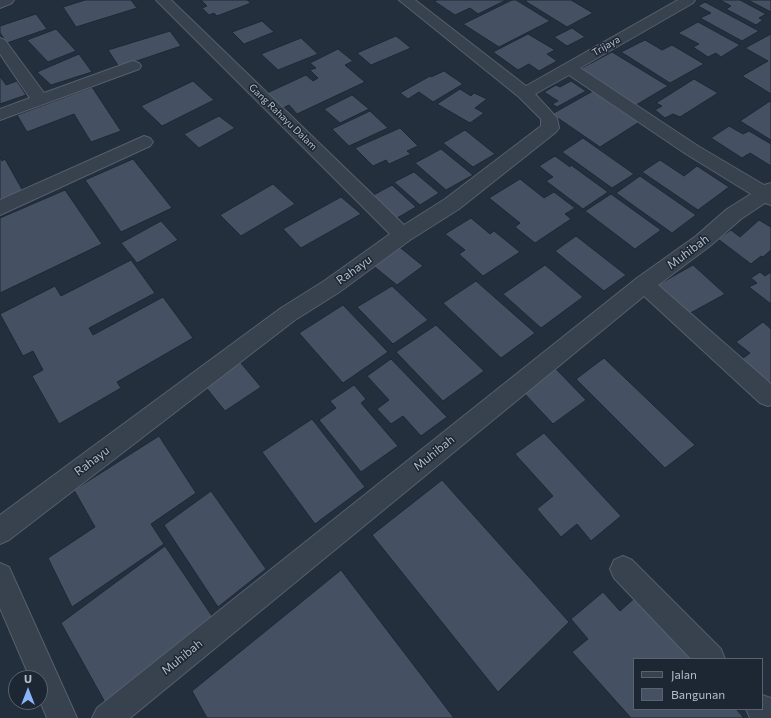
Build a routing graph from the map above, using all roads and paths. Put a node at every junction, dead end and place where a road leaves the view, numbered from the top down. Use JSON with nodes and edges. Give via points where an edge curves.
{"nodes":[{"id":1,"x":7,"y":0,"type":"edge"},
{"id":2,"x":163,"y":0,"type":"edge"},
{"id":3,"x":406,"y":0,"type":"edge"},
{"id":4,"x":688,"y":0,"type":"edge"},
{"id":5,"x":0,"y":4,"type":"edge"},
{"id":6,"x":0,"y":43,"type":"edge"},
{"id":7,"x":133,"y":66,"type":"dead end"},
{"id":8,"x":569,"y":68,"type":"junction"},
{"id":9,"x":525,"y":93,"type":"junction"},
{"id":10,"x":40,"y":100,"type":"junction"},
{"id":11,"x":0,"y":115,"type":"edge"},
{"id":12,"x":144,"y":142,"type":"dead end"},
{"id":13,"x":769,"y":194,"type":"edge"},
{"id":14,"x":0,"y":208,"type":"edge"},
{"id":15,"x":403,"y":235,"type":"junction"},
{"id":16,"x":644,"y":284,"type":"junction"},
{"id":17,"x":768,"y":396,"type":"dead end"},
{"id":18,"x":0,"y":530,"type":"edge"},
{"id":19,"x":623,"y":569,"type":"dead end"},
{"id":20,"x":0,"y":576,"type":"edge"},
{"id":21,"x":710,"y":658,"type":"edge"},
{"id":22,"x":761,"y":710,"type":"edge"},
{"id":23,"x":62,"y":718,"type":"edge"},
{"id":24,"x":107,"y":718,"type":"edge"},
{"id":25,"x":769,"y":718,"type":"edge"}],
"edges":[{"from":1,"to":5,"type":"street"},
{"from":2,"to":15,"type":"street","name":"Gang Rahayu Dalam"},
{"from":3,"to":9,"type":"street","name":"Rahayu"},
{"from":4,"to":8,"type":"street","name":"Trijaya"},
{"from":6,"to":10,"type":"street"},
{"from":7,"to":10,"type":"street"},
{"from":8,"to":9,"type":"street","name":"Trijaya"},
{"from":8,"to":13,"type":"street","via":[[692,150]]},
{"from":9,"to":15,"type":"street","name":"Rahayu","via":[[549,118],[550,128],[452,204]]},
{"from":10,"to":11,"type":"street"},
{"from":12,"to":14,"type":"street"},
{"from":13,"to":16,"type":"street","name":"Muhibah","via":[[734,214],[703,241]]},
{"from":15,"to":18,"type":"street","name":"Rahayu","via":[[331,287],[288,314]]},
{"from":16,"to":17,"type":"street"},
{"from":16,"to":24,"type":"street","name":"Muhibah"},
{"from":19,"to":21,"type":"street"},
{"from":20,"to":23,"type":"street"},
{"from":22,"to":25,"type":"street"}]}
